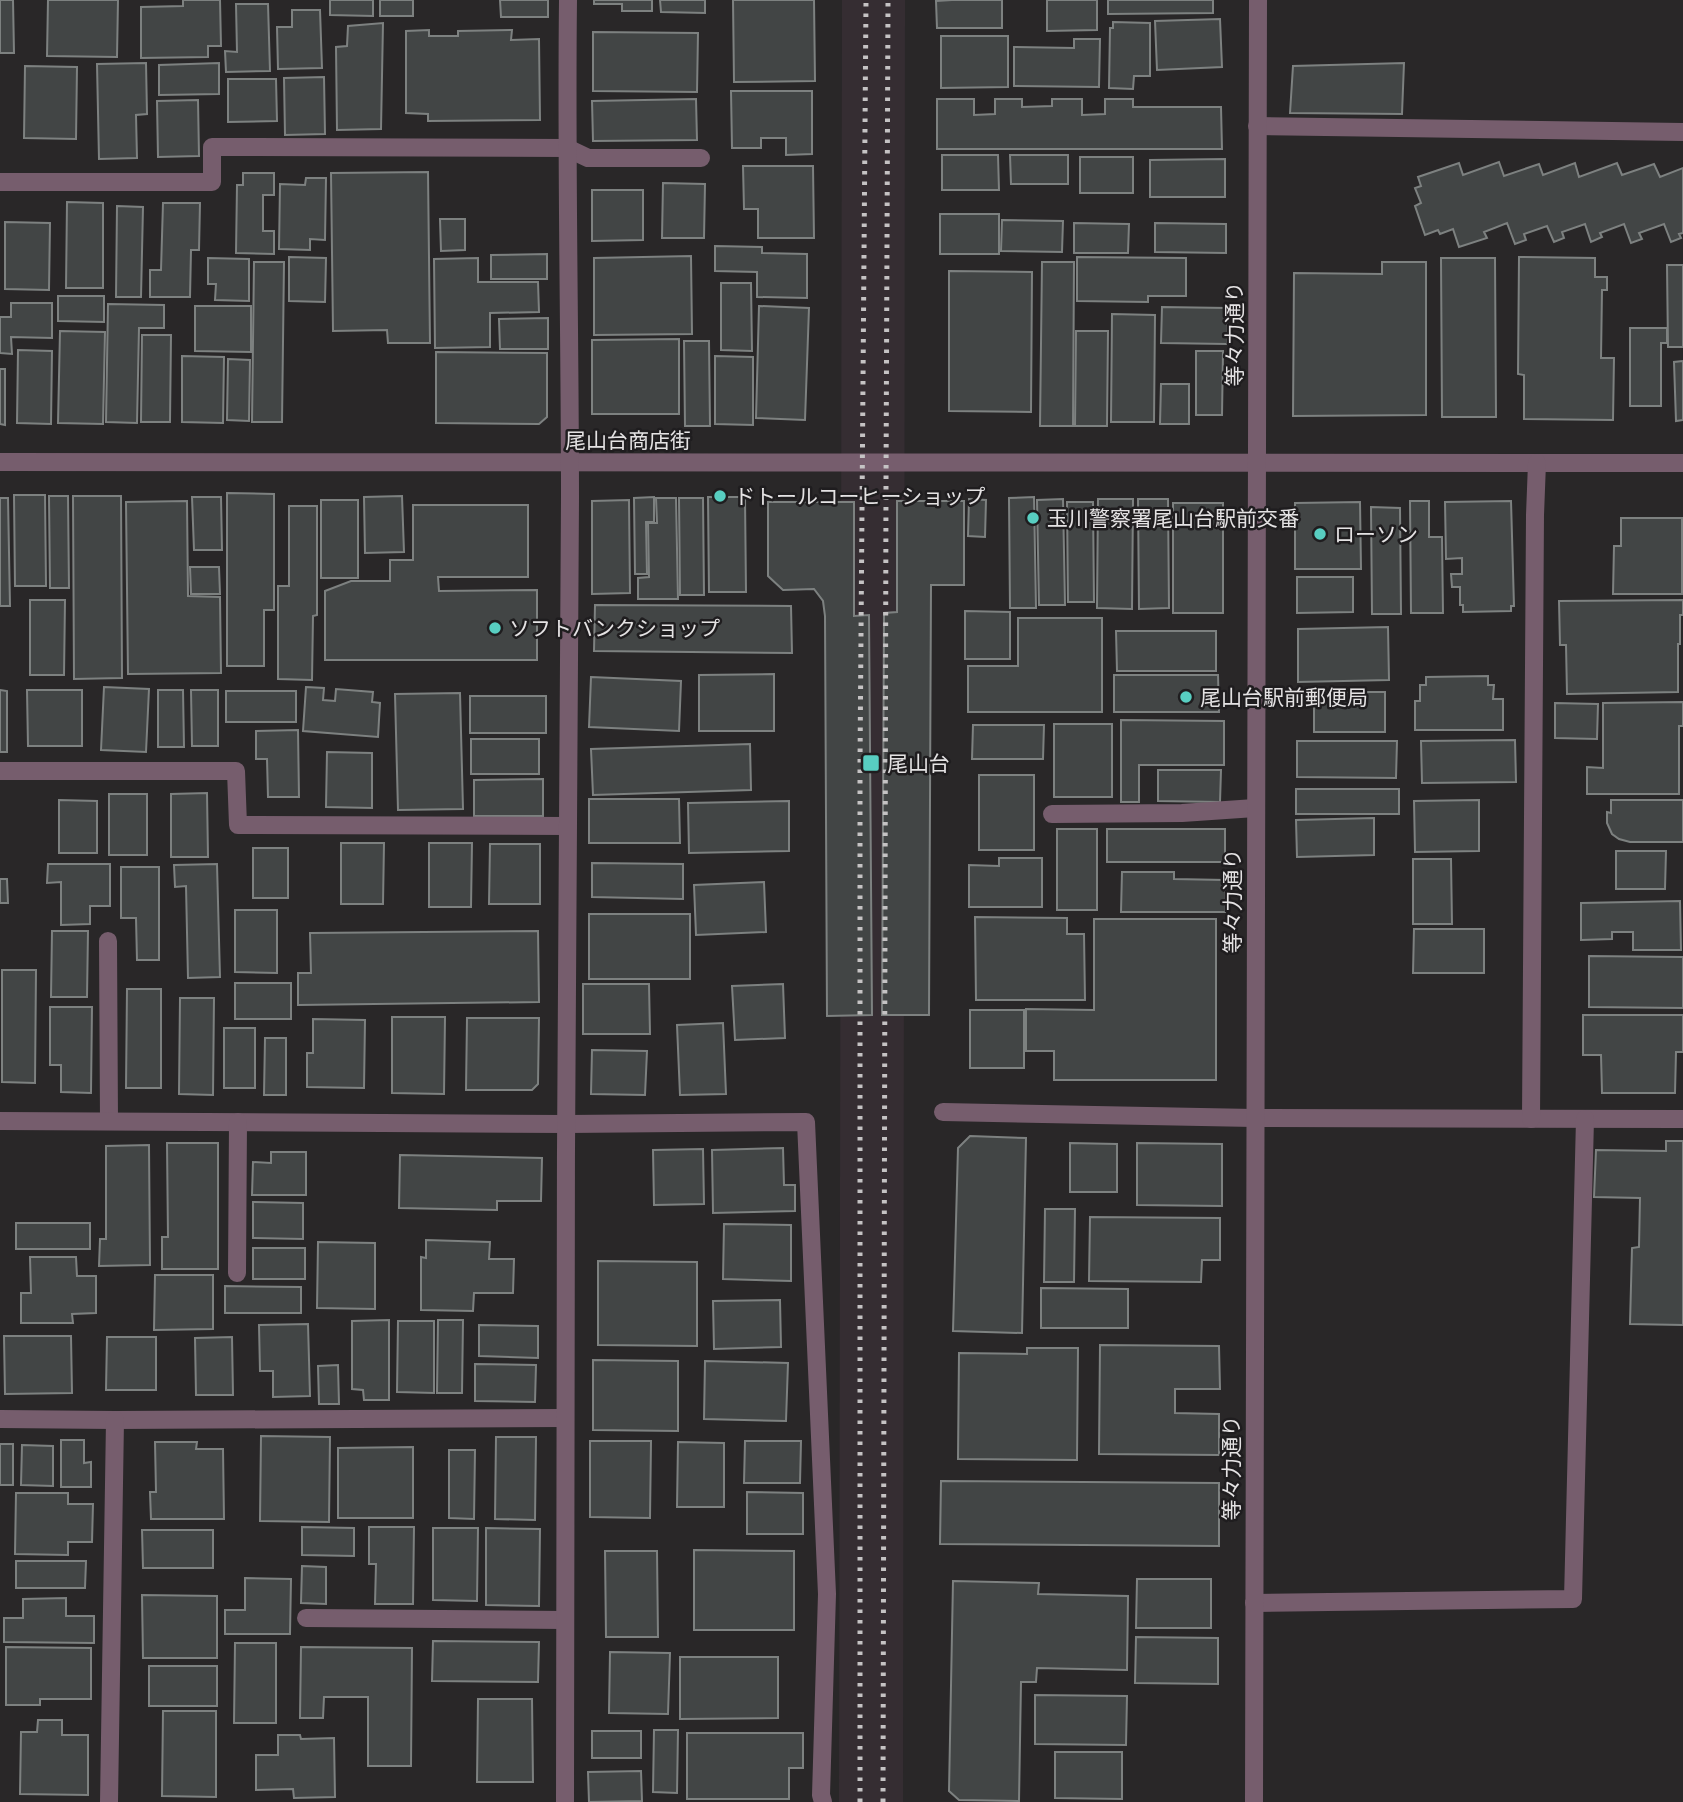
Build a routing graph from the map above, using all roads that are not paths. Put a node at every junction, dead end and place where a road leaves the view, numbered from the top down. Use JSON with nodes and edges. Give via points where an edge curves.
{"nodes":[{"id":1,"x":568,"y":0,"type":"edge"},
{"id":2,"x":1258,"y":0,"type":"edge"},
{"id":3,"x":1258,"y":126,"type":"junction"},
{"id":4,"x":1683,"y":132,"type":"edge"},
{"id":5,"x":566,"y":148,"type":"junction"},
{"id":6,"x":701,"y":158,"type":"dead end"},
{"id":7,"x":0,"y":182,"type":"edge"},
{"id":8,"x":0,"y":462,"type":"edge"},
{"id":9,"x":570,"y":462,"type":"junction"},
{"id":10,"x":1256,"y":463,"type":"junction"},
{"id":11,"x":1537,"y":463,"type":"junction"},
{"id":12,"x":1683,"y":463,"type":"edge"},
{"id":13,"x":0,"y":771,"type":"edge"},
{"id":14,"x":1255,"y":808,"type":"junction"},
{"id":15,"x":1052,"y":814,"type":"dead end"},
{"id":16,"x":567,"y":826,"type":"junction"},
{"id":17,"x":108,"y":941,"type":"dead end"},
{"id":18,"x":943,"y":1112,"type":"dead end"},
{"id":19,"x":1254,"y":1118,"type":"junction"},
{"id":20,"x":1531,"y":1119,"type":"junction"},
{"id":21,"x":1585,"y":1119,"type":"junction"},
{"id":22,"x":1683,"y":1119,"type":"edge"},
{"id":23,"x":0,"y":1121,"type":"edge"},
{"id":24,"x":109,"y":1121,"type":"junction"},
{"id":25,"x":238,"y":1122,"type":"junction"},
{"id":26,"x":567,"y":1124,"type":"junction"},
{"id":27,"x":237,"y":1272,"type":"dead end"},
{"id":28,"x":564,"y":1418,"type":"junction"},
{"id":29,"x":0,"y":1419,"type":"edge"},
{"id":30,"x":115,"y":1420,"type":"junction"},
{"id":31,"x":1254,"y":1603,"type":"junction"},
{"id":32,"x":306,"y":1618,"type":"dead end"},
{"id":33,"x":564,"y":1620,"type":"junction"},
{"id":34,"x":108,"y":1802,"type":"edge"},
{"id":35,"x":565,"y":1802,"type":"edge"},
{"id":36,"x":823,"y":1802,"type":"edge"},
{"id":37,"x":1254,"y":1802,"type":"edge"}],
"edges":[{"from":1,"to":5,"type":"street"},
{"from":2,"to":3,"type":"street","name":"等々力通り"},
{"from":3,"to":4,"type":"street"},
{"from":3,"to":10,"type":"street","name":"等々力通り"},
{"from":5,"to":6,"type":"street","via":[[588,158]]},
{"from":5,"to":7,"type":"street","via":[[212,148],[212,182]]},
{"from":5,"to":9,"type":"street"},
{"from":8,"to":9,"type":"street","name":"尾山台商店街"},
{"from":9,"to":10,"type":"street","name":"尾山台商店街"},
{"from":9,"to":16,"type":"street"},
{"from":10,"to":11,"type":"street","name":"尾山台商店街"},
{"from":10,"to":14,"type":"street","name":"等々力通り"},
{"from":11,"to":12,"type":"street","name":"尾山台商店街"},
{"from":11,"to":20,"type":"street"},
{"from":13,"to":16,"type":"street","via":[[236,771],[238,825]]},
{"from":14,"to":15,"type":"street"},
{"from":14,"to":19,"type":"street","name":"等々力通り"},
{"from":16,"to":26,"type":"street"},
{"from":17,"to":24,"type":"street"},
{"from":18,"to":19,"type":"street"},
{"from":19,"to":20,"type":"street"},
{"from":19,"to":31,"type":"street","name":"等々力通り"},
{"from":20,"to":21,"type":"street"},
{"from":21,"to":22,"type":"street"},
{"from":21,"to":31,"type":"street","via":[[1573,1599]]},
{"from":23,"to":24,"type":"street"},
{"from":24,"to":25,"type":"street"},
{"from":25,"to":26,"type":"street"},
{"from":25,"to":27,"type":"street"},
{"from":26,"to":28,"type":"street"},
{"from":26,"to":36,"type":"street","via":[[806,1122],[827,1594]]},
{"from":28,"to":30,"type":"street"},
{"from":28,"to":33,"type":"street"},
{"from":29,"to":30,"type":"street"},
{"from":30,"to":34,"type":"street"},
{"from":31,"to":37,"type":"street","name":"等々力通り"},
{"from":32,"to":33,"type":"street"},
{"from":33,"to":35,"type":"street"}]}
